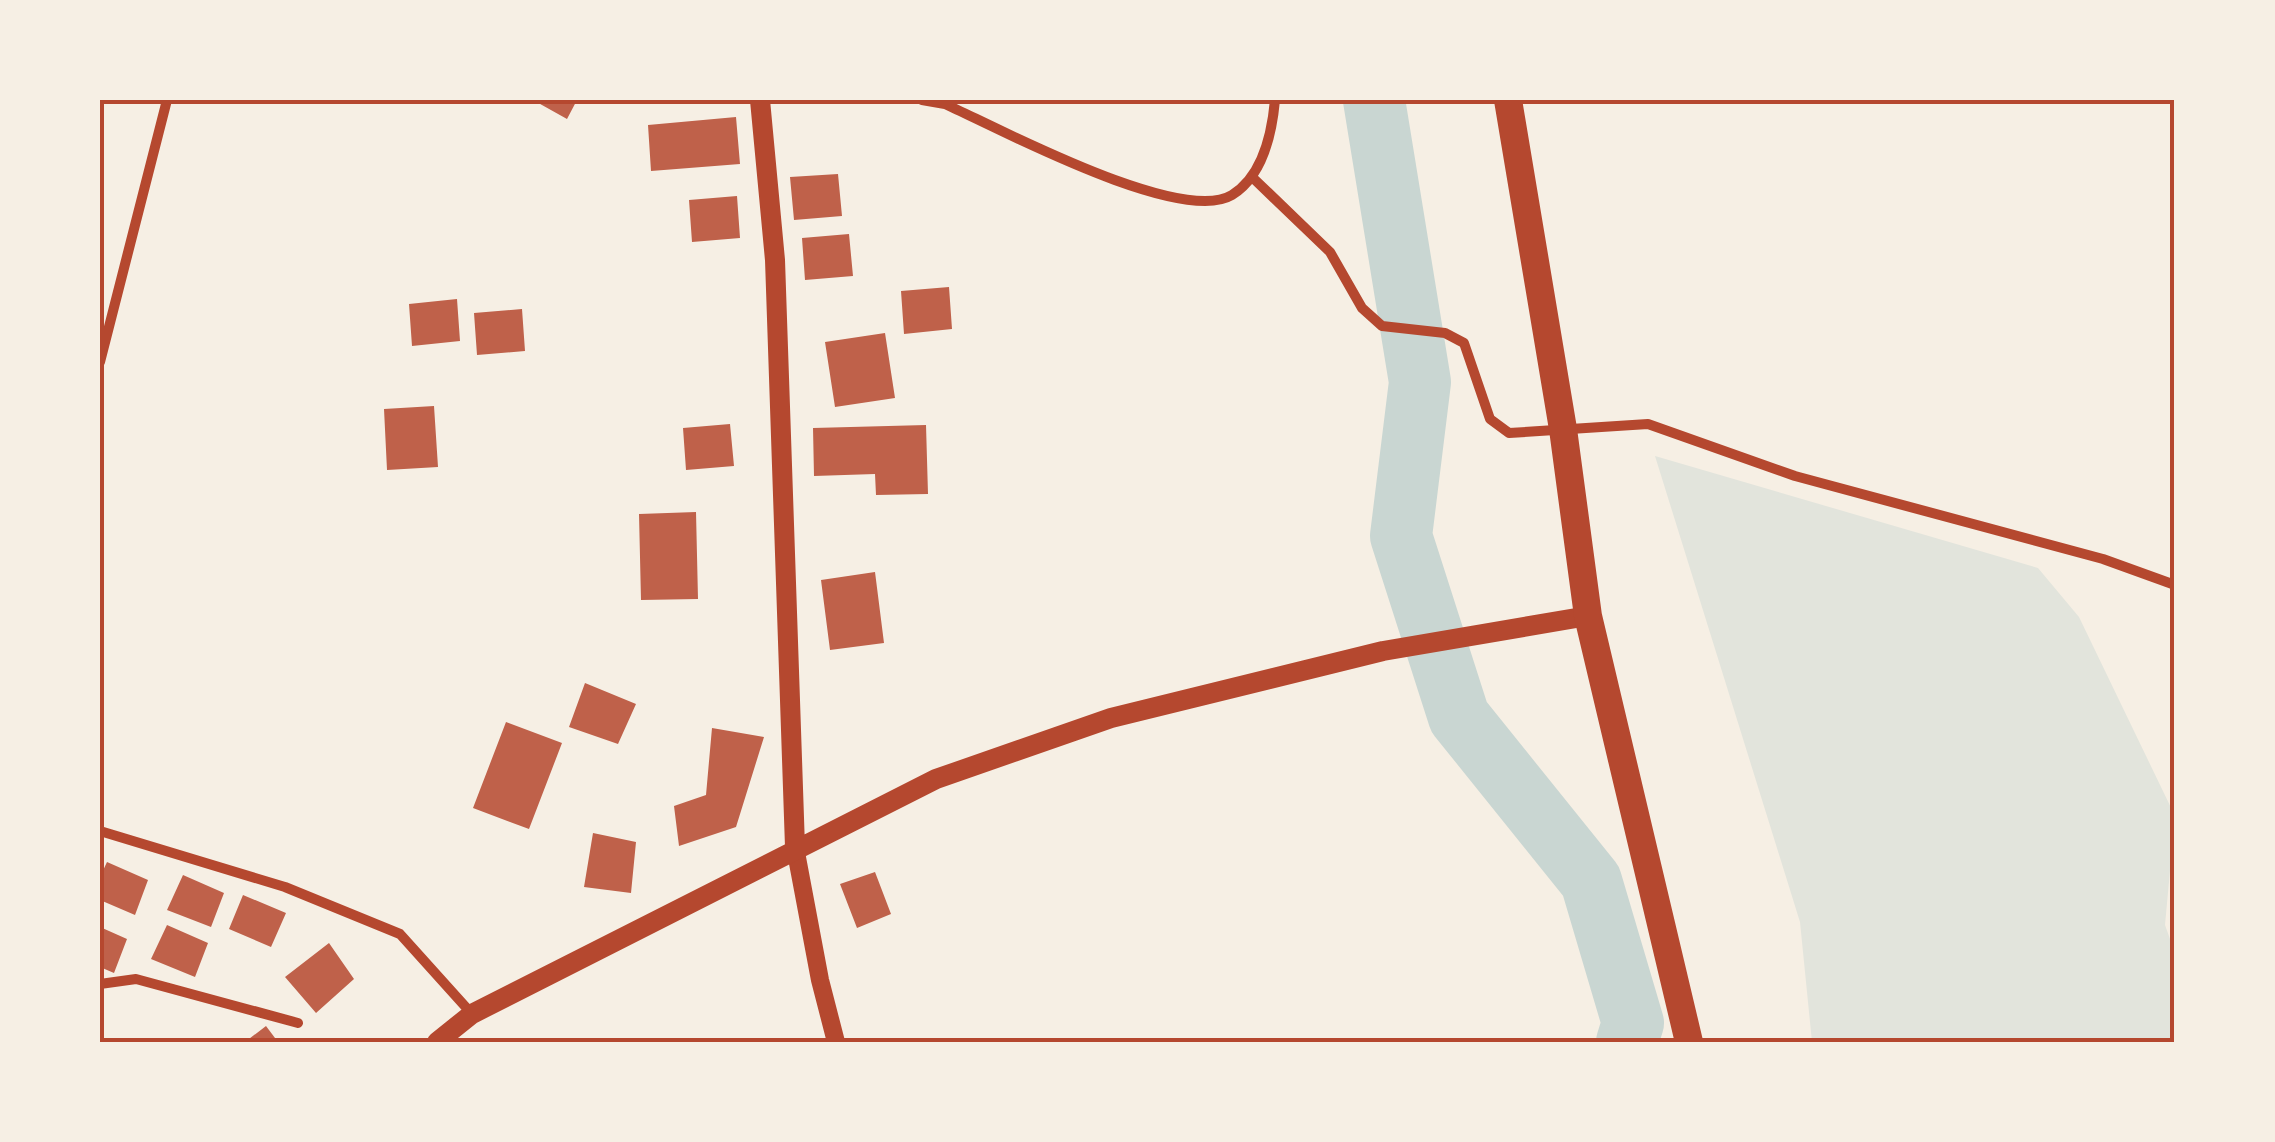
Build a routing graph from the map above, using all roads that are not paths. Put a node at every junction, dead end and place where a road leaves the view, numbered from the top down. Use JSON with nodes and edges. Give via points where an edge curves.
{"nodes":[{"id":1,"x":166,"y":100,"type":"edge"},
{"id":2,"x":760,"y":100,"type":"edge"},
{"id":3,"x":922,"y":100,"type":"edge"},
{"id":4,"x":1275,"y":100,"type":"edge"},
{"id":5,"x":1508,"y":100,"type":"edge"},
{"id":6,"x":1252,"y":177,"type":"junction"},
{"id":7,"x":100,"y":362,"type":"edge"},
{"id":8,"x":1563,"y":429,"type":"junction"},
{"id":9,"x":2175,"y":585,"type":"edge"},
{"id":10,"x":1588,"y":616,"type":"junction"},
{"id":11,"x":100,"y":831,"type":"edge"},
{"id":12,"x":795,"y":848,"type":"junction"},
{"id":13,"x":100,"y":984,"type":"edge"},
{"id":14,"x":472,"y":1014,"type":"junction"},
{"id":15,"x":298,"y":1023,"type":"dead end"},
{"id":16,"x":436,"y":1042,"type":"edge"},
{"id":17,"x":836,"y":1042,"type":"edge"},
{"id":18,"x":1689,"y":1042,"type":"edge"}],
"edges":[{"from":1,"to":7,"type":"street"},
{"from":2,"to":12,"type":"main road","via":[[776,260]]},
{"from":3,"to":6,"type":"street","via":[[1136,190],[1230,197]]},
{"from":4,"to":6,"type":"street"},
{"from":5,"to":8,"type":"highway"},
{"from":6,"to":8,"type":"street","via":[[1330,252],[1362,308],[1382,326],[1464,343],[1490,419],[1509,433]]},
{"from":8,"to":9,"type":"street","via":[[1648,424],[1795,476]]},
{"from":8,"to":10,"type":"highway"},
{"from":10,"to":12,"type":"main road","via":[[1384,652],[1111,718],[936,780]]},
{"from":10,"to":18,"type":"highway"},
{"from":11,"to":14,"type":"street","via":[[285,888],[400,934]]},
{"from":12,"to":14,"type":"main road"},
{"from":12,"to":17,"type":"street"},
{"from":13,"to":15,"type":"street","via":[[136,979]]},
{"from":14,"to":16,"type":"main road"}]}
